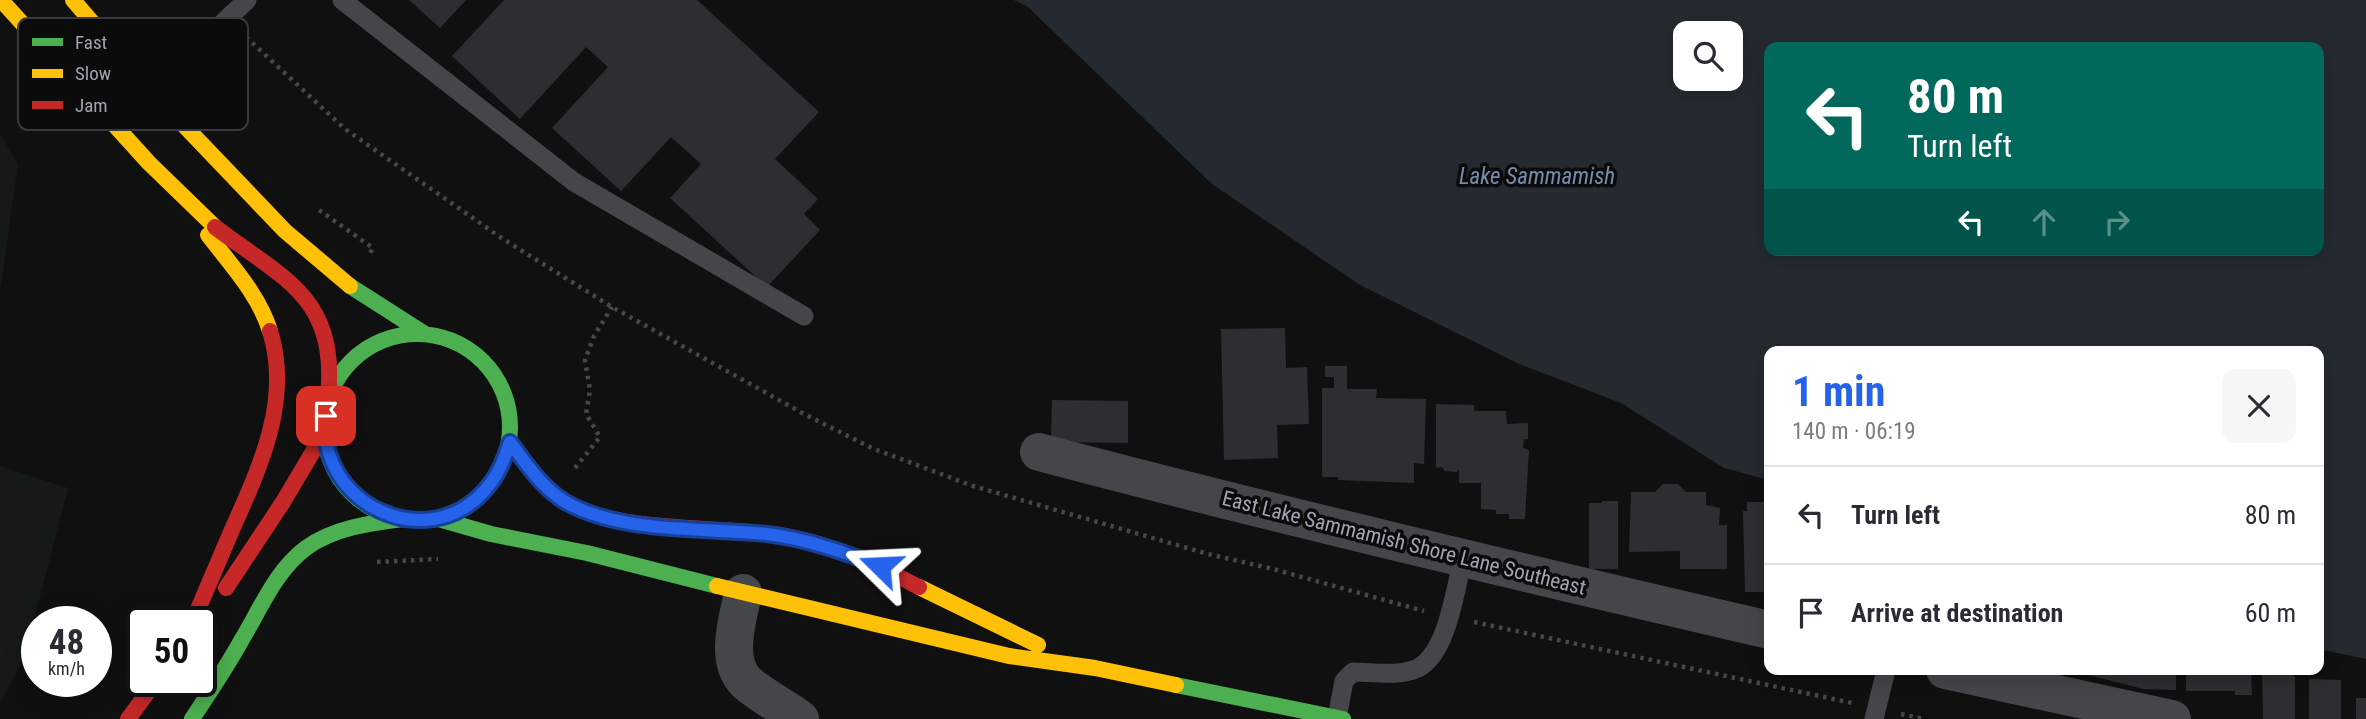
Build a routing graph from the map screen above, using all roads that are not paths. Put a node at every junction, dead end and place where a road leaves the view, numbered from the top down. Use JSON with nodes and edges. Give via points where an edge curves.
{"nodes":[{"id":1,"x":1,"y":0,"type":"edge"},
{"id":2,"x":73,"y":0,"type":"edge"},
{"id":3,"x":247,"y":0,"type":"edge"},
{"id":4,"x":342,"y":0,"type":"edge"},
{"id":5,"x":88,"y":18,"type":"edge"},
{"id":6,"x":228,"y":18,"type":"edge"},
{"id":7,"x":18,"y":19,"type":"edge"},
{"id":8,"x":119,"y":130,"type":"edge"},
{"id":9,"x":188,"y":130,"type":"edge"},
{"id":10,"x":176,"y":192,"type":"junction"},
{"id":11,"x":804,"y":316,"type":"dead end"},
{"id":12,"x":425,"y":334,"type":"junction"},
{"id":13,"x":328,"y":400,"type":"junction"},
{"id":14,"x":324,"y":433,"type":"junction"},
{"id":15,"x":510,"y":442,"type":"junction"},
{"id":16,"x":1039,"y":452,"type":"dead end"},
{"id":17,"x":435,"y":518,"type":"junction"},
{"id":18,"x":403,"y":519,"type":"junction"},
{"id":19,"x":1463,"y":559,"type":"junction"},
{"id":20,"x":743,"y":593,"type":"junction"},
{"id":21,"x":200,"y":606,"type":"edge"},
{"id":22,"x":212,"y":606,"type":"edge"},
{"id":23,"x":1764,"y":629,"type":"edge"},
{"id":24,"x":1095,"y":668,"type":"junction"},
{"id":25,"x":1885,"y":675,"type":"edge"},
{"id":26,"x":1968,"y":675,"type":"edge"},
{"id":27,"x":144,"y":697,"type":"edge"},
{"id":28,"x":1875,"y":714,"type":"edge"},
{"id":29,"x":1340,"y":718,"type":"edge"},
{"id":30,"x":128,"y":719,"type":"edge"},
{"id":31,"x":192,"y":719,"type":"edge"},
{"id":32,"x":800,"y":719,"type":"edge"},
{"id":33,"x":2172,"y":719,"type":"edge"}],
"edges":[{"from":1,"to":7,"type":"main road"},
{"from":2,"to":5,"type":"main road"},
{"from":3,"to":6,"type":"lane"},
{"from":4,"to":11,"type":"lane","via":[[574,182]]},
{"from":8,"to":10,"type":"main road"},
{"from":9,"to":12,"type":"main road","via":[[318,261]]},
{"from":10,"to":13,"type":"main road","via":[[216,229],[301,292],[327,341]]},
{"from":10,"to":21,"type":"main road","via":[[269,325],[278,384],[265,456]]},
{"from":12,"to":13,"type":"main road","via":[[400,335],[354,357]]},
{"from":12,"to":15,"type":"main road","via":[[455,342],[481,358],[500,382],[509,411]]},
{"from":13,"to":14,"type":"main road"},
{"from":14,"to":18,"type":"main road","via":[[340,480],[379,512]]},
{"from":14,"to":22,"type":"main road"},
{"from":15,"to":17,"type":"main road","via":[[501,469],[484,492],[462,509]]},
{"from":15,"to":24,"type":"main road","via":[[555,496],[572,506],[602,517],[766,534],[824,545],[880,566],[1000,629]]},
{"from":16,"to":19,"type":"street","name":"East Lake Sammamish Shore Lane Southeast"},
{"from":17,"to":18,"type":"main road"},
{"from":17,"to":20,"type":"main road"},
{"from":18,"to":31,"type":"main road","via":[[351,527],[302,551],[278,578]]},
{"from":19,"to":23,"type":"street","name":"East Lake Sammamish Shore Lane Southeast"},
{"from":19,"to":29,"type":"lane","via":[[1442,640],[1432,655],[1419,668],[1402,672],[1353,672],[1344,681]]},
{"from":20,"to":24,"type":"main road","via":[[1009,656]]},
{"from":20,"to":32,"type":"street","via":[[734,638],[739,672]]},
{"from":24,"to":29,"type":"main road"},
{"from":25,"to":28,"type":"lane"},
{"from":26,"to":33,"type":"street"},
{"from":27,"to":30,"type":"main road"}]}
